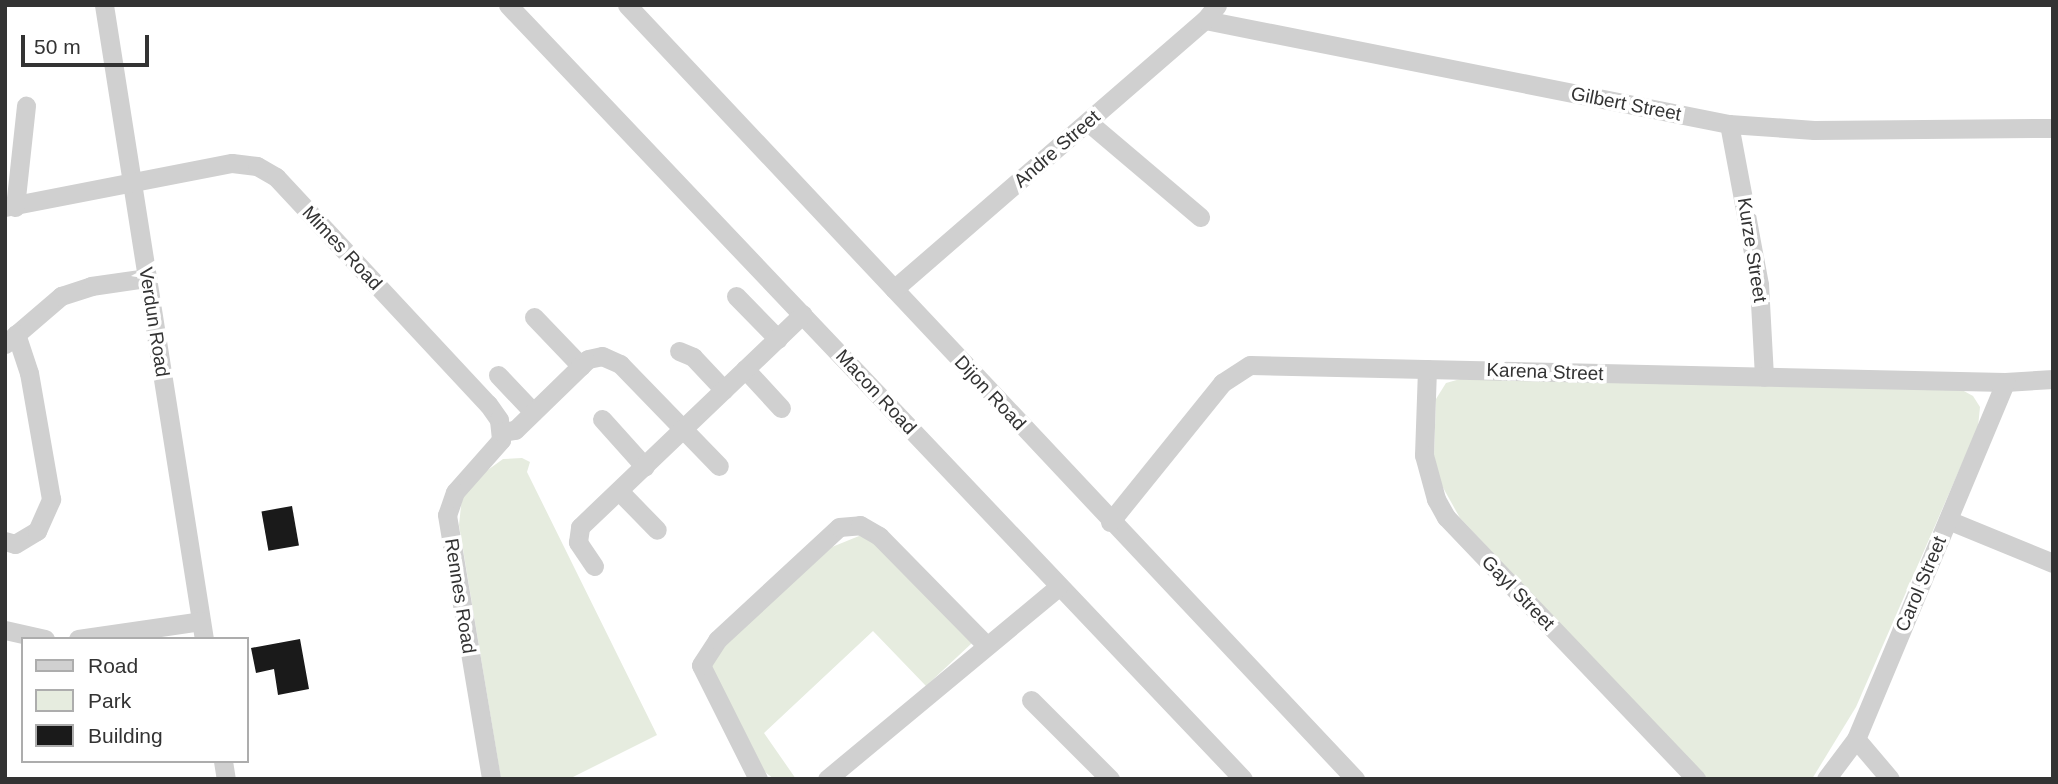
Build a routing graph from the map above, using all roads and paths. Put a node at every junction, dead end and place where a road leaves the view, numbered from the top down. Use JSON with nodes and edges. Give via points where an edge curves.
{"nodes":[{"id":1,"x":104,"y":5,"type":"edge"},
{"id":2,"x":508,"y":5,"type":"edge"},
{"id":3,"x":627,"y":5,"type":"edge"},
{"id":4,"x":1211,"y":13,"type":"edge"},
{"id":5,"x":26,"y":106,"type":"dead end"},
{"id":6,"x":1088,"y":122,"type":"junction"},
{"id":7,"x":1729,"y":124,"type":"junction"},
{"id":8,"x":2053,"y":128,"type":"edge"},
{"id":9,"x":132,"y":184,"type":"junction"},
{"id":10,"x":10,"y":207,"type":"edge"},
{"id":11,"x":1200,"y":217,"type":"dead end"},
{"id":12,"x":147,"y":278,"type":"junction"},
{"id":13,"x":894,"y":289,"type":"junction"},
{"id":14,"x":736,"y":296,"type":"dead end"},
{"id":15,"x":803,"y":314,"type":"junction"},
{"id":16,"x":534,"y":317,"type":"dead end"},
{"id":17,"x":11,"y":339,"type":"edge"},
{"id":18,"x":778,"y":339,"type":"junction"},
{"id":19,"x":679,"y":351,"type":"dead end"},
{"id":20,"x":581,"y":366,"type":"junction"},
{"id":21,"x":746,"y":369,"type":"junction"},
{"id":22,"x":1427,"y":369,"type":"junction"},
{"id":23,"x":498,"y":375,"type":"dead end"},
{"id":24,"x":1764,"y":377,"type":"junction"},
{"id":25,"x":2053,"y":379,"type":"edge"},
{"id":26,"x":2005,"y":383,"type":"junction"},
{"id":27,"x":724,"y":390,"type":"junction"},
{"id":28,"x":781,"y":407,"type":"dead end"},
{"id":29,"x":533,"y":412,"type":"junction"},
{"id":30,"x":602,"y":419,"type":"dead end"},
{"id":31,"x":683,"y":430,"type":"junction"},
{"id":32,"x":502,"y":432,"type":"junction"},
{"id":33,"x":719,"y":466,"type":"dead end"},
{"id":34,"x":645,"y":467,"type":"junction"},
{"id":35,"x":619,"y":491,"type":"junction"},
{"id":36,"x":1948,"y":520,"type":"junction"},
{"id":37,"x":1110,"y":522,"type":"junction"},
{"id":38,"x":656,"y":531,"type":"dead end"},
{"id":39,"x":5,"y":541,"type":"edge"},
{"id":40,"x":2053,"y":563,"type":"edge"},
{"id":41,"x":594,"y":566,"type":"dead end"},
{"id":42,"x":1058,"y":587,"type":"junction"},
{"id":43,"x":5,"y":630,"type":"edge"},
{"id":44,"x":203,"y":630,"type":"edge"},
{"id":45,"x":36,"y":637,"type":"edge"},
{"id":46,"x":106,"y":637,"type":"edge"},
{"id":47,"x":986,"y":645,"type":"junction"},
{"id":48,"x":1031,"y":699,"type":"dead end"},
{"id":49,"x":1856,"y":739,"type":"junction"},
{"id":50,"x":1239,"y":778,"type":"edge"},
{"id":51,"x":491,"y":779,"type":"edge"},
{"id":52,"x":758,"y":779,"type":"edge"},
{"id":53,"x":827,"y":779,"type":"edge"},
{"id":54,"x":1110,"y":779,"type":"edge"},
{"id":55,"x":1355,"y":779,"type":"edge"},
{"id":56,"x":1696,"y":779,"type":"edge"},
{"id":57,"x":1826,"y":779,"type":"edge"},
{"id":58,"x":1890,"y":779,"type":"edge"}],
"edges":[{"from":1,"to":9,"type":"street","name":"Verdun Road"},
{"from":2,"to":15,"type":"street","name":"Macon Road"},
{"from":3,"to":13,"type":"street","name":"Dijon Road"},
{"from":4,"to":6,"type":"street","name":"Andre Street"},
{"from":4,"to":7,"type":"street","name":"Gilbert Street"},
{"from":5,"to":10,"type":"street"},
{"from":6,"to":11,"type":"street"},
{"from":6,"to":13,"type":"street","name":"Andre Street"},
{"from":7,"to":8,"type":"street","name":"Gilbert Street","via":[[1814,131]]},
{"from":7,"to":24,"type":"street","name":"Kurze Street","via":[[1759,284]]},
{"from":9,"to":10,"type":"street","name":"Mimes Road"},
{"from":9,"to":12,"type":"street","name":"Verdun Road"},
{"from":9,"to":32,"type":"street","name":"Mimes Road","via":[[232,163],[268,172],[488,404]]},
{"from":12,"to":17,"type":"street","via":[[90,286],[61,296]]},
{"from":12,"to":44,"type":"street","name":"Verdun Road"},
{"from":13,"to":37,"type":"street","name":"Dijon Road"},
{"from":14,"to":18,"type":"street"},
{"from":15,"to":18,"type":"street"},
{"from":15,"to":42,"type":"street","name":"Macon Road"},
{"from":16,"to":20,"type":"street"},
{"from":17,"to":39,"type":"street","via":[[29,373],[51,499],[37,531],[16,544]]},
{"from":18,"to":21,"type":"street"},
{"from":19,"to":27,"type":"street","via":[[693,357]]},
{"from":20,"to":29,"type":"street"},
{"from":20,"to":31,"type":"street","via":[[595,356],[616,361]]},
{"from":21,"to":27,"type":"street"},
{"from":21,"to":28,"type":"street"},
{"from":22,"to":24,"type":"street","name":"Karena Street"},
{"from":22,"to":37,"type":"street","name":"Karena Street","via":[[1266,364],[1235,373]]},
{"from":22,"to":56,"type":"street","name":"Gayl Street","via":[[1424,455],[1446,517]]},
{"from":23,"to":29,"type":"street"},
{"from":24,"to":26,"type":"street","name":"Karena Street"},
{"from":25,"to":26,"type":"street","name":"Karena Street"},
{"from":26,"to":36,"type":"street","name":"Carol Street"},
{"from":27,"to":31,"type":"street"},
{"from":29,"to":32,"type":"street","via":[[512,433]]},
{"from":30,"to":34,"type":"street"},
{"from":31,"to":33,"type":"street"},
{"from":31,"to":34,"type":"street"},
{"from":32,"to":51,"type":"street","name":"Rennes Road","via":[[499,447],[455,492],[447,515]]},
{"from":34,"to":35,"type":"street"},
{"from":35,"to":38,"type":"street"},
{"from":35,"to":41,"type":"street","via":[[577,531]]},
{"from":36,"to":40,"type":"street"},
{"from":36,"to":49,"type":"street","name":"Carol Street"},
{"from":37,"to":55,"type":"street","name":"Dijon Road"},
{"from":42,"to":47,"type":"street"},
{"from":42,"to":50,"type":"street","name":"Macon Road"},
{"from":43,"to":45,"type":"street"},
{"from":44,"to":46,"type":"street"},
{"from":47,"to":52,"type":"street","via":[[879,536],[860,524],[839,527],[717,640],[701,664]]},
{"from":47,"to":53,"type":"street"},
{"from":48,"to":54,"type":"street"},
{"from":49,"to":57,"type":"street","name":"Carol Street"},
{"from":49,"to":58,"type":"street"}]}
